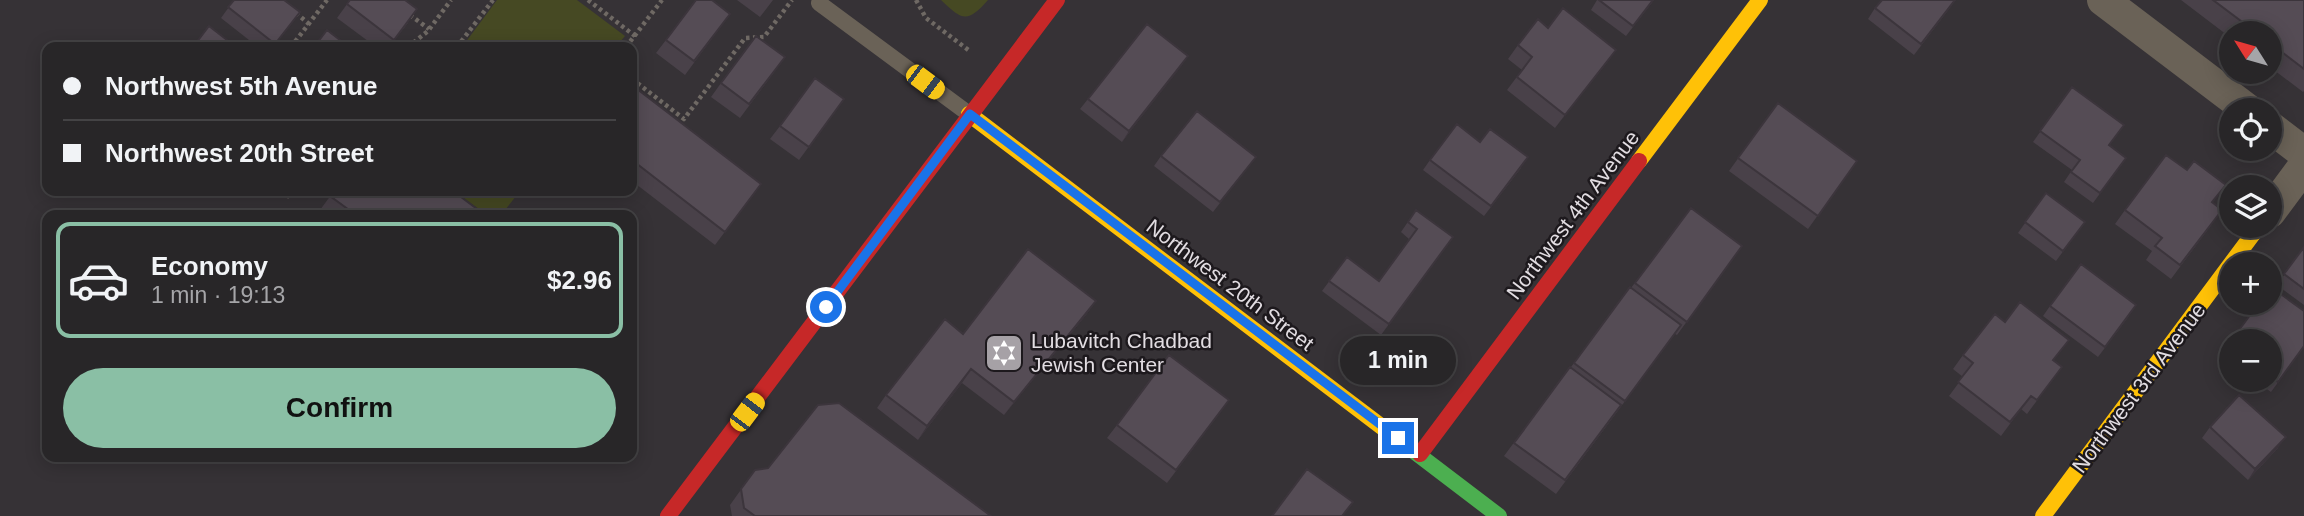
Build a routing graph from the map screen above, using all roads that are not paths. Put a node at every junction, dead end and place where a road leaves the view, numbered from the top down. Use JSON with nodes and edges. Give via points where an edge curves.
{"nodes":[{"id":1,"x":1057,"y":0,"type":"edge"},
{"id":2,"x":1760,"y":0,"type":"edge"},
{"id":3,"x":2103,"y":0,"type":"edge"},
{"id":4,"x":819,"y":3,"type":"dead end"},
{"id":5,"x":2232,"y":98,"type":"edge"},
{"id":6,"x":970,"y":114,"type":"junction"},
{"id":7,"x":2282,"y":136,"type":"edge"},
{"id":8,"x":2304,"y":153,"type":"edge"},
{"id":9,"x":2304,"y":166,"type":"edge"},
{"id":10,"x":2282,"y":196,"type":"edge"},
{"id":11,"x":2250,"y":238,"type":"edge"},
{"id":12,"x":1420,"y":454,"type":"junction"},
{"id":13,"x":667,"y":516,"type":"edge"},
{"id":14,"x":1499,"y":516,"type":"edge"},
{"id":15,"x":2043,"y":516,"type":"edge"}],
"edges":[{"from":1,"to":6,"type":"street"},
{"from":2,"to":12,"type":"street","name":"Northwest 4th Avenue"},
{"from":3,"to":5,"type":"street"},
{"from":4,"to":6,"type":"lane"},
{"from":6,"to":12,"type":"street","name":"Northwest 20th Street"},
{"from":6,"to":13,"type":"street"},
{"from":7,"to":8,"type":"street"},
{"from":9,"to":10,"type":"street"},
{"from":11,"to":15,"type":"street","name":"Northwest 3rd Avenue"},
{"from":12,"to":14,"type":"street","name":"Northwest 20th Street"}]}
